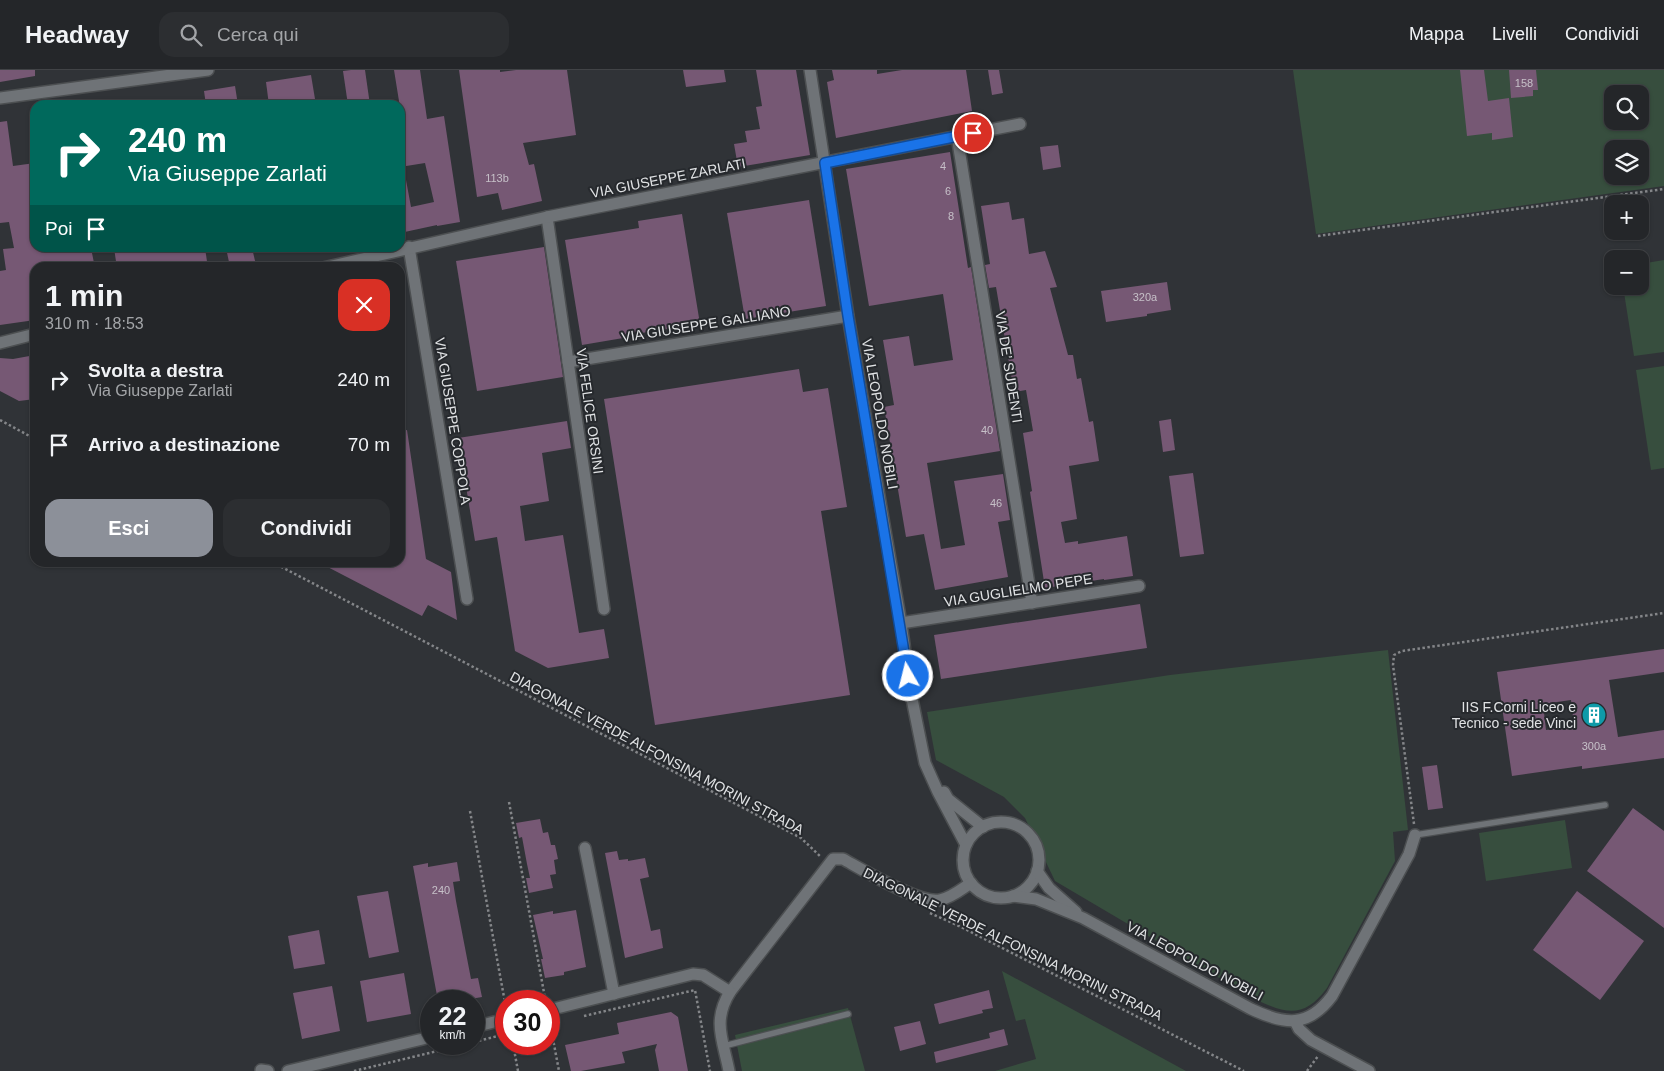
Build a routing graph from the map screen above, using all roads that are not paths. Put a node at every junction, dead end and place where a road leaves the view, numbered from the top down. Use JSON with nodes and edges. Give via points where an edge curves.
{"nodes":[{"id":1,"x":208,"y":70,"type":"edge"},
{"id":2,"x":810,"y":70,"type":"edge"},
{"id":3,"x":0,"y":98,"type":"edge"},
{"id":4,"x":1020,"y":124,"type":"dead end"},
{"id":5,"x":957,"y":136,"type":"junction"},
{"id":6,"x":825,"y":163,"type":"junction"},
{"id":7,"x":547,"y":217,"type":"junction"},
{"id":8,"x":409,"y":247,"type":"junction"},
{"id":9,"x":405,"y":248,"type":"edge"},
{"id":10,"x":389,"y":252,"type":"edge"},
{"id":11,"x":348,"y":262,"type":"edge"},
{"id":12,"x":848,"y":316,"type":"junction"},
{"id":13,"x":30,"y":335,"type":"edge"},
{"id":14,"x":0,"y":343,"type":"edge"},
{"id":15,"x":568,"y":362,"type":"junction"},
{"id":16,"x":1139,"y":586,"type":"dead end"},
{"id":17,"x":468,"y":599,"type":"dead end"},
{"id":18,"x":1032,"y":603,"type":"junction"},
{"id":19,"x":604,"y":609,"type":"dead end"},
{"id":20,"x":901,"y":623,"type":"junction"},
{"id":21,"x":925,"y":763,"type":"junction"},
{"id":22,"x":1605,"y":805,"type":"dead end"},
{"id":23,"x":983,"y":827,"type":"junction"},
{"id":24,"x":1415,"y":835,"type":"joint"},
{"id":25,"x":966,"y":845,"type":"junction"},
{"id":26,"x":585,"y":848,"type":"dead end"},
{"id":27,"x":1037,"y":871,"type":"junction"},
{"id":28,"x":971,"y":883,"type":"junction"},
{"id":29,"x":1013,"y":896,"type":"junction"},
{"id":30,"x":1083,"y":918,"type":"junction"},
{"id":31,"x":730,"y":992,"type":"junction"},
{"id":32,"x":614,"y":994,"type":"junction"},
{"id":33,"x":560,"y":1007,"type":"edge"},
{"id":34,"x":848,"y":1014,"type":"dead end"},
{"id":35,"x":1295,"y":1021,"type":"junction"},
{"id":36,"x":420,"y":1040,"type":"edge"},
{"id":37,"x":724,"y":1046,"type":"junction"},
{"id":38,"x":288,"y":1071,"type":"edge"},
{"id":39,"x":729,"y":1071,"type":"edge"},
{"id":40,"x":1369,"y":1071,"type":"edge"}],
"edges":[{"from":1,"to":3,"type":"street"},
{"from":2,"to":6,"type":"street","name":"VIA LEOPOLDO NOBILI"},
{"from":4,"to":5,"type":"street","name":"VIA GIUSEPPE ZARLATI"},
{"from":5,"to":6,"type":"street","name":"VIA GIUSEPPE ZARLATI"},
{"from":5,"to":18,"type":"street","name":"VIA DE’ SUDENTI"},
{"from":6,"to":7,"type":"street","name":"VIA GIUSEPPE ZARLATI"},
{"from":6,"to":12,"type":"street","name":"VIA LEOPOLDO NOBILI"},
{"from":7,"to":8,"type":"street","name":"VIA GIUSEPPE ZARLATI"},
{"from":7,"to":15,"type":"street","name":"VIA FELICE ORSINI"},
{"from":8,"to":9,"type":"street","name":"VIA GIUSEPPE ZARLATI"},
{"from":8,"to":17,"type":"street","name":"VIA GIUSEPPE COPPOLA"},
{"from":10,"to":11,"type":"street","name":"VIA GIUSEPPE ZARLATI"},
{"from":12,"to":15,"type":"street","name":"VIA GIUSEPPE GALLIANO"},
{"from":12,"to":20,"type":"street","name":"VIA LEOPOLDO NOBILI"},
{"from":13,"to":14,"type":"street"},
{"from":15,"to":19,"type":"street","name":"VIA FELICE ORSINI"},
{"from":16,"to":18,"type":"street","name":"VIA GUGLIELMO PEPE"},
{"from":18,"to":20,"type":"street","name":"VIA GUGLIELMO PEPE"},
{"from":20,"to":21,"type":"street","name":"VIA LEOPOLDO NOBILI"},
{"from":21,"to":23,"type":"street","name":"VIA LEOPOLDO NOBILI","via":[[948,799]]},
{"from":21,"to":25,"type":"street","name":"VIA LEOPOLDO NOBILI"},
{"from":22,"to":24,"type":"lane"},
{"from":23,"to":25,"type":"street"},
{"from":23,"to":27,"type":"street","via":[[1004,822],[1025,830],[1037,849]]},
{"from":24,"to":35,"type":"street","via":[[1410,854],[1332,996],[1313,1015]]},
{"from":25,"to":28,"type":"street","via":[[963,860]]},
{"from":26,"to":32,"type":"street"},
{"from":27,"to":29,"type":"street","via":[[1026,889]]},
{"from":27,"to":30,"type":"street","name":"VIA LEOPOLDO NOBILI","via":[[1050,888]]},
{"from":28,"to":29,"type":"street","via":[[990,896]]},
{"from":28,"to":31,"type":"street","via":[[952,896],[933,900],[904,892],[843,860],[833,860]]},
{"from":29,"to":30,"type":"street","name":"VIA LEOPOLDO NOBILI","via":[[1036,899]]},
{"from":30,"to":35,"type":"street","name":"VIA LEOPOLDO NOBILI","via":[[1251,1009],[1273,1019]]},
{"from":31,"to":32,"type":"street","via":[[703,975],[693,974]]},
{"from":31,"to":37,"type":"street","via":[[720,1012]]},
{"from":32,"to":33,"type":"street"},
{"from":34,"to":37,"type":"lane"},
{"from":35,"to":40,"type":"street","via":[[1301,1032]]},
{"from":36,"to":38,"type":"street"},
{"from":37,"to":39,"type":"street"}]}
